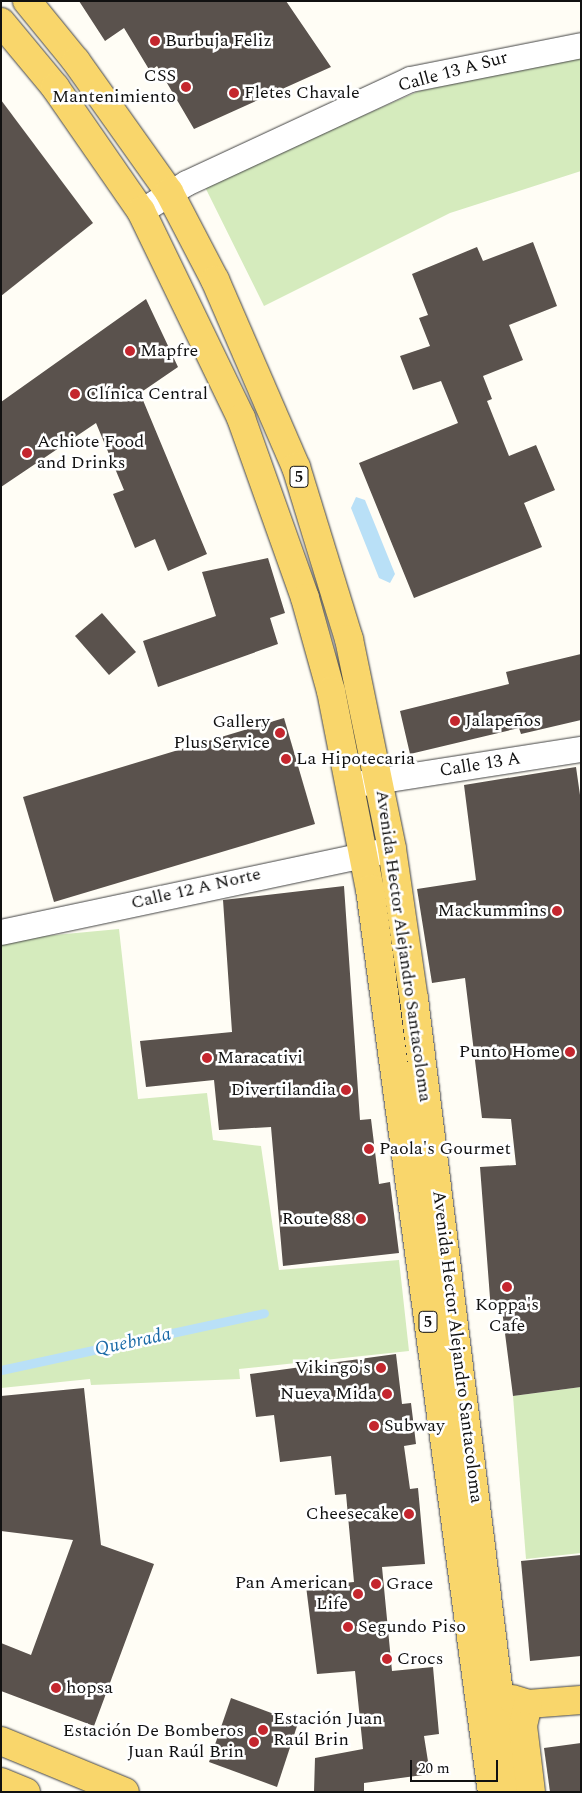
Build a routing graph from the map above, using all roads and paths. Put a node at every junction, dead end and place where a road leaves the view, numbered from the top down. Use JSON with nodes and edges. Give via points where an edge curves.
{"nodes":[{"id":1,"x":27,"y":1,"type":"edge"},
{"id":2,"x":1,"y":22,"type":"edge"},
{"id":3,"x":581,"y":45,"type":"edge"},
{"id":4,"x":168,"y":192,"type":"junction"},
{"id":5,"x":141,"y":211,"type":"junction"},
{"id":6,"x":581,"y":749,"type":"edge"},
{"id":7,"x":379,"y":781,"type":"junction"},
{"id":8,"x":350,"y":785,"type":"junction"},
{"id":9,"x":392,"y":849,"type":"junction"},
{"id":10,"x":364,"y":853,"type":"junction"},
{"id":11,"x":1,"y":932,"type":"edge"},
{"id":12,"x":499,"y":1693,"type":"junction"},
{"id":13,"x":581,"y":1700,"type":"edge"},
{"id":14,"x":528,"y":1704,"type":"junction"},
{"id":15,"x":1,"y":1741,"type":"edge"},
{"id":16,"x":1,"y":1782,"type":"edge"},
{"id":17,"x":26,"y":1792,"type":"edge"},
{"id":18,"x":126,"y":1792,"type":"edge"},
{"id":19,"x":492,"y":1792,"type":"edge"},
{"id":20,"x":511,"y":1792,"type":"edge"},
{"id":21,"x":531,"y":1792,"type":"edge"}],
"edges":[{"from":1,"to":4,"type":"main road","name":"Avenida Hector Alejandro Santacoloma","number":"5","via":[[76,61]]},
{"from":2,"to":5,"type":"main road","name":"Avenida Hector Alejandro Santacoloma","number":"5","via":[[55,87]]},
{"from":3,"to":4,"type":"street","name":"Calle 13 A Sur","via":[[410,79]]},
{"from":4,"to":5,"type":"street","name":"Calle 13 A Sur"},
{"from":4,"to":7,"type":"main road","name":"Avenida Hector Alejandro Santacoloma","number":"5","via":[[232,314],[296,467],[349,639]]},
{"from":5,"to":8,"type":"main road","name":"Avenida Hector Alejandro Santacoloma","number":"5","via":[[241,418],[276,507],[330,691]]},
{"from":6,"to":7,"type":"street","name":"Calle 13 A"},
{"from":7,"to":8,"type":"street","name":"Calle 13 A"},
{"from":7,"to":9,"type":"main road","name":"Avenida Hector Alejandro Santacoloma","number":"5"},
{"from":8,"to":10,"type":"main road","name":"Avenida Hector Alejandro Santacoloma","number":"5"},
{"from":9,"to":10,"type":"street","name":"Calle 12 A Norte"},
{"from":9,"to":12,"type":"main road","name":"Avenida Hector Alejandro Santacoloma","number":"5"},
{"from":10,"to":11,"type":"street","name":"Calle 12 A Norte"},
{"from":10,"to":19,"type":"main road","name":"Avenida Hector Alejandro Santacoloma","number":"5"},
{"from":12,"to":14,"type":"main road"},
{"from":12,"to":20,"type":"main road","name":"Avenida Hector Alejandro Santacoloma","number":"5"},
{"from":13,"to":14,"type":"main road"},
{"from":14,"to":21,"type":"main road","via":[[523,1726]]},
{"from":15,"to":18,"type":"main road"},
{"from":16,"to":17,"type":"main road"}]}
